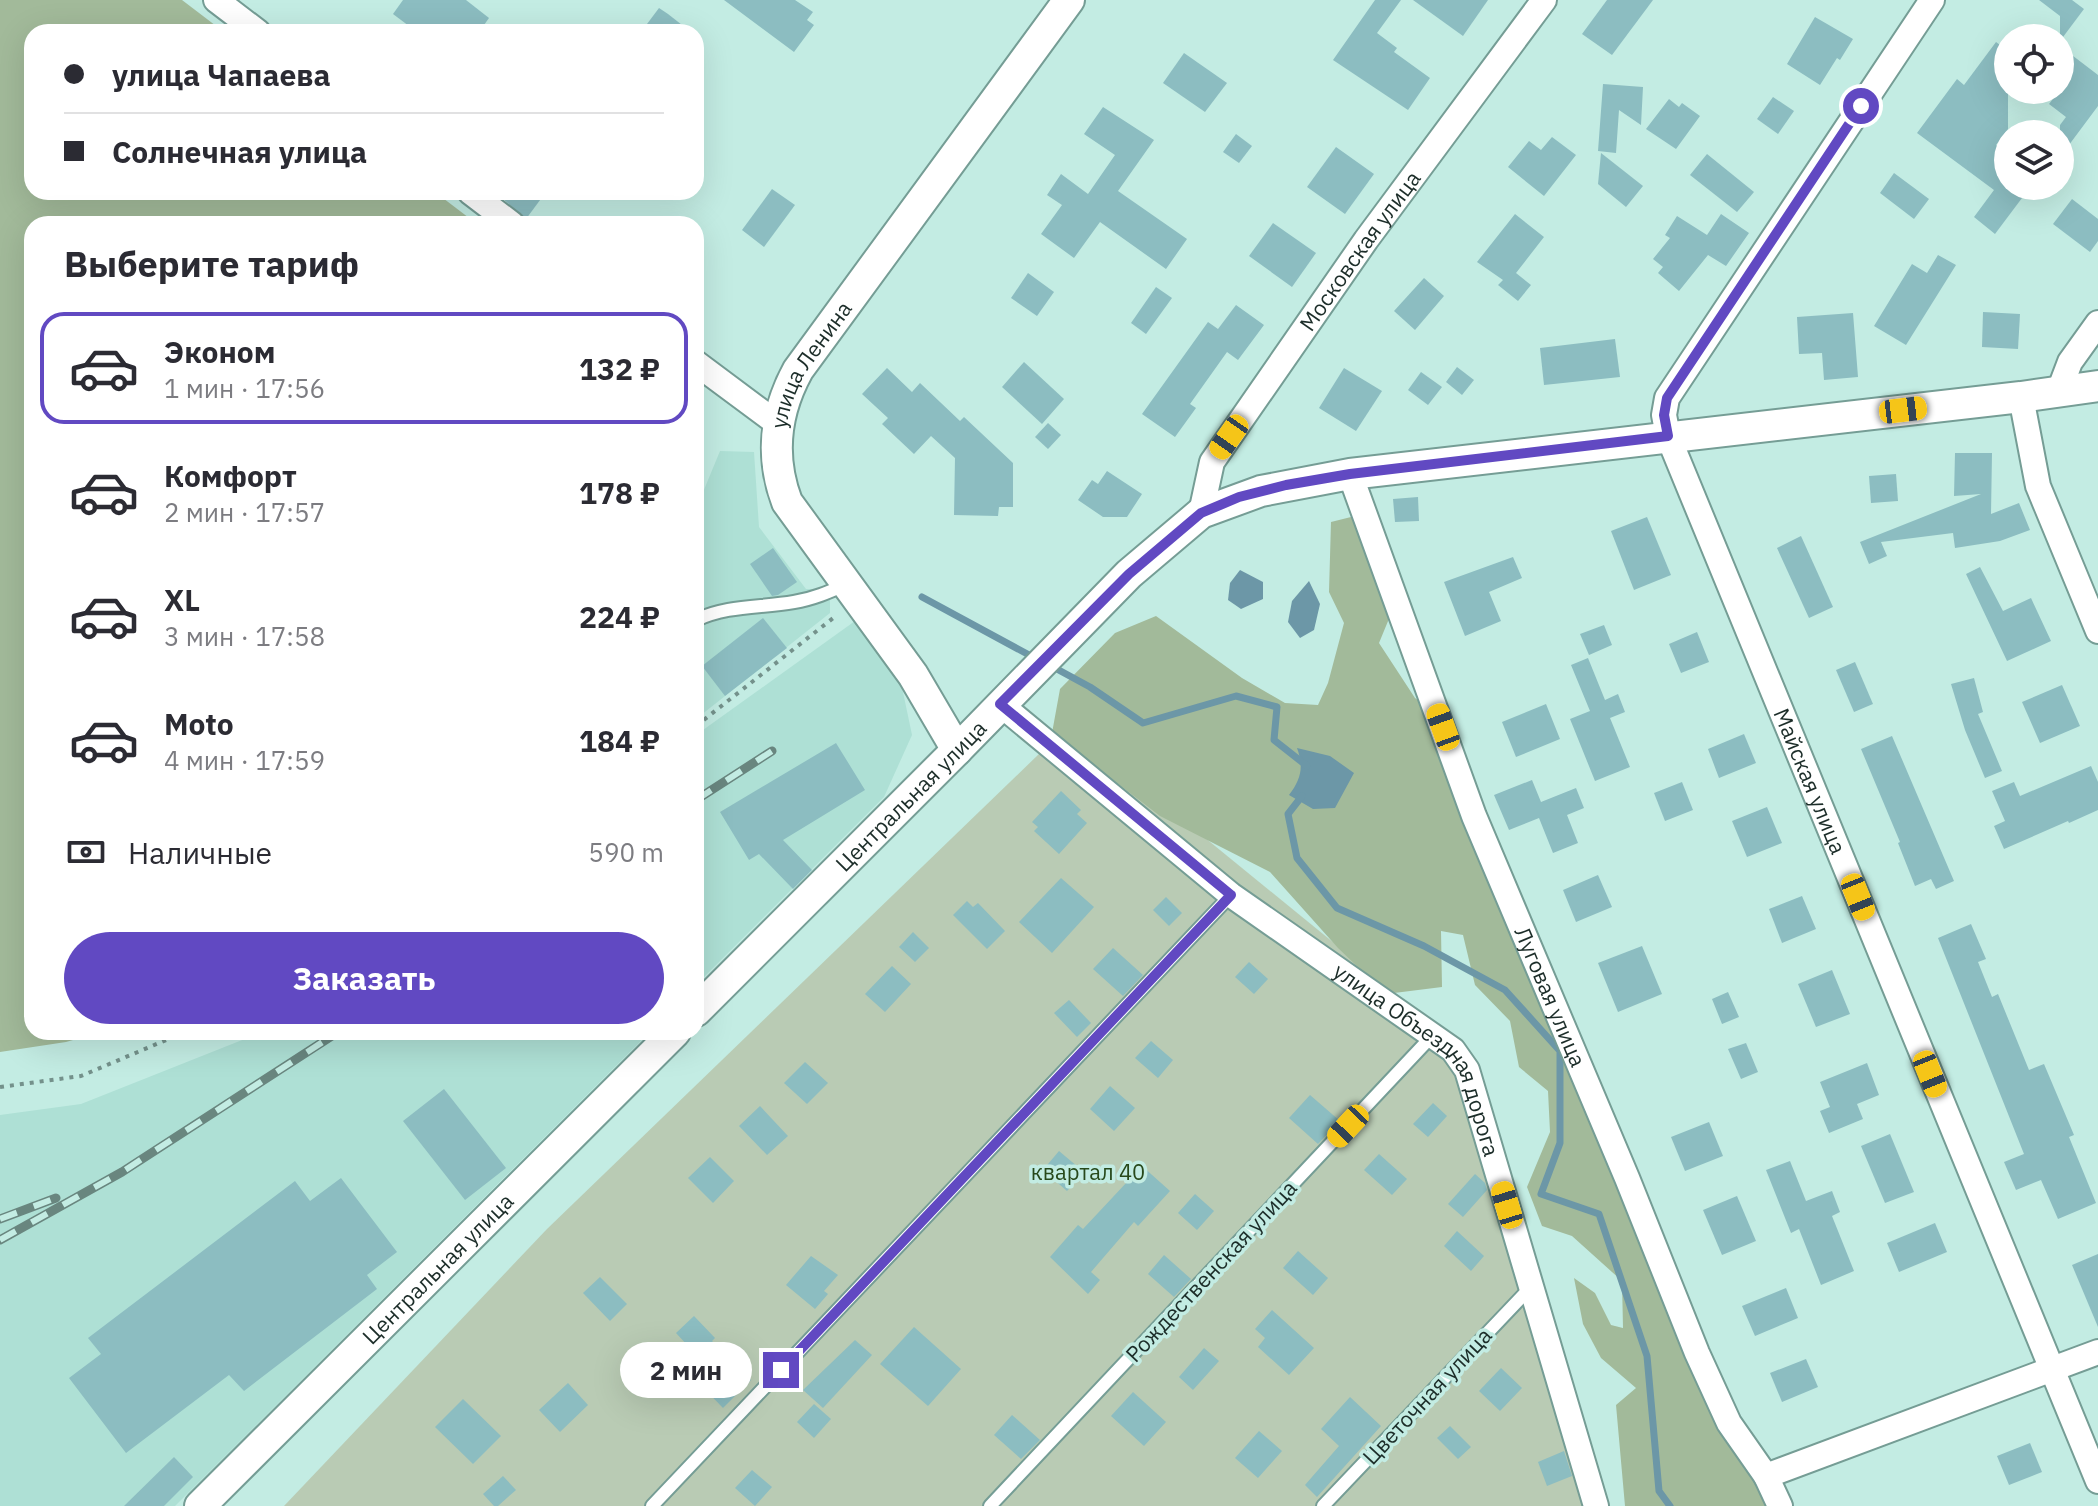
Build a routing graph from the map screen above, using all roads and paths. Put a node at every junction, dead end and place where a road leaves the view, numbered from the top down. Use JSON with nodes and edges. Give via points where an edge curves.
{"nodes":[{"id":1,"x":216,"y":0,"type":"edge"},
{"id":2,"x":1069,"y":0,"type":"edge"},
{"id":3,"x":1544,"y":0,"type":"edge"},
{"id":4,"x":1932,"y":0,"type":"edge"},
{"id":5,"x":248,"y":24,"type":"edge"},
{"id":6,"x":480,"y":200,"type":"edge"},
{"id":7,"x":502,"y":216,"type":"edge"},
{"id":8,"x":2098,"y":323,"type":"edge"},
{"id":9,"x":704,"y":369,"type":"edge"},
{"id":10,"x":2098,"y":386,"type":"edge"},
{"id":11,"x":2059,"y":391,"type":"junction"},
{"id":12,"x":2021,"y":397,"type":"junction"},
{"id":13,"x":778,"y":424,"type":"junction"},
{"id":14,"x":1668,"y":436,"type":"junction"},
{"id":15,"x":1350,"y":474,"type":"junction"},
{"id":16,"x":1201,"y":513,"type":"junction"},
{"id":17,"x":852,"y":592,"type":"junction"},
{"id":18,"x":704,"y":617,"type":"edge"},
{"id":19,"x":2098,"y":631,"type":"edge"},
{"id":20,"x":1000,"y":704,"type":"junction"},
{"id":21,"x":704,"y":719,"type":"edge"},
{"id":22,"x":957,"y":750,"type":"junction"},
{"id":23,"x":1231,"y":895,"type":"junction"},
{"id":24,"x":704,"y":1003,"type":"edge"},
{"id":25,"x":1432,"y":1036,"type":"junction"},
{"id":26,"x":166,"y":1040,"type":"edge"},
{"id":27,"x":667,"y":1040,"type":"edge"},
{"id":28,"x":0,"y":1087,"type":"edge"},
{"id":29,"x":1532,"y":1286,"type":"junction"},
{"id":30,"x":2098,"y":1352,"type":"edge"},
{"id":31,"x":2051,"y":1370,"type":"junction"},
{"id":32,"x":1766,"y":1476,"type":"junction"},
{"id":33,"x":2098,"y":1481,"type":"edge"},
{"id":34,"x":200,"y":1506,"type":"edge"},
{"id":35,"x":652,"y":1506,"type":"edge"},
{"id":36,"x":990,"y":1506,"type":"edge"},
{"id":37,"x":1323,"y":1506,"type":"edge"},
{"id":38,"x":1596,"y":1506,"type":"edge"},
{"id":39,"x":1780,"y":1506,"type":"edge"}],
"edges":[{"from":1,"to":5,"type":"street"},
{"from":2,"to":13,"type":"street","name":"улица Ленина","via":[[798,370]]},
{"from":3,"to":16,"type":"street","name":"Московская улица","via":[[1366,240],[1212,462]]},
{"from":4,"to":14,"type":"street","via":[[1667,398]]},
{"from":6,"to":7,"type":"street"},
{"from":8,"to":11,"type":"street","via":[[2070,362]]},
{"from":9,"to":13,"type":"street"},
{"from":10,"to":11,"type":"street","name":"Центральная улица"},
{"from":11,"to":12,"type":"street","name":"Центральная улица"},
{"from":12,"to":14,"type":"street","name":"Центральная улица"},
{"from":12,"to":19,"type":"street","via":[[2038,486]]},
{"from":13,"to":17,"type":"street","name":"улица Ленина","via":[[778,472],[787,502]]},
{"from":14,"to":15,"type":"street","name":"Центральная улица"},
{"from":14,"to":31,"type":"street","name":"Майская улица"},
{"from":15,"to":16,"type":"street","name":"Центральная улица","via":[[1261,491]]},
{"from":15,"to":32,"type":"street","name":"Луговая улица","via":[[1480,831],[1697,1353],[1729,1423]]},
{"from":16,"to":20,"type":"street","name":"Центральная улица","via":[[1129,574]]},
{"from":17,"to":18,"type":"lane","via":[[724,609]]},
{"from":17,"to":21,"type":"path"},
{"from":17,"to":22,"type":"street","name":"улица Ленина","via":[[913,675]]},
{"from":20,"to":22,"type":"street","name":"Центральная улица"},
{"from":20,"to":23,"type":"street","name":"улица Объездная дорога"},
{"from":22,"to":24,"type":"street","name":"Центральная улица"},
{"from":23,"to":25,"type":"street","name":"улица Объездная дорога"},
{"from":23,"to":35,"type":"lane"},
{"from":25,"to":29,"type":"street","name":"улица Объездная дорога","via":[[1453,1050],[1467,1070]]},
{"from":25,"to":36,"type":"lane","name":"Рождественская улица"},
{"from":26,"to":28,"type":"path","via":[[81,1076]]},
{"from":27,"to":34,"type":"street","name":"Центральная улица"},
{"from":29,"to":37,"type":"lane","name":"Цветочная улица"},
{"from":29,"to":38,"type":"street","name":"улица Объездная дорога"},
{"from":30,"to":31,"type":"street"},
{"from":31,"to":32,"type":"street"},
{"from":31,"to":33,"type":"street","name":"Майская улица"},
{"from":32,"to":39,"type":"street","name":"Луговая улица"}]}
